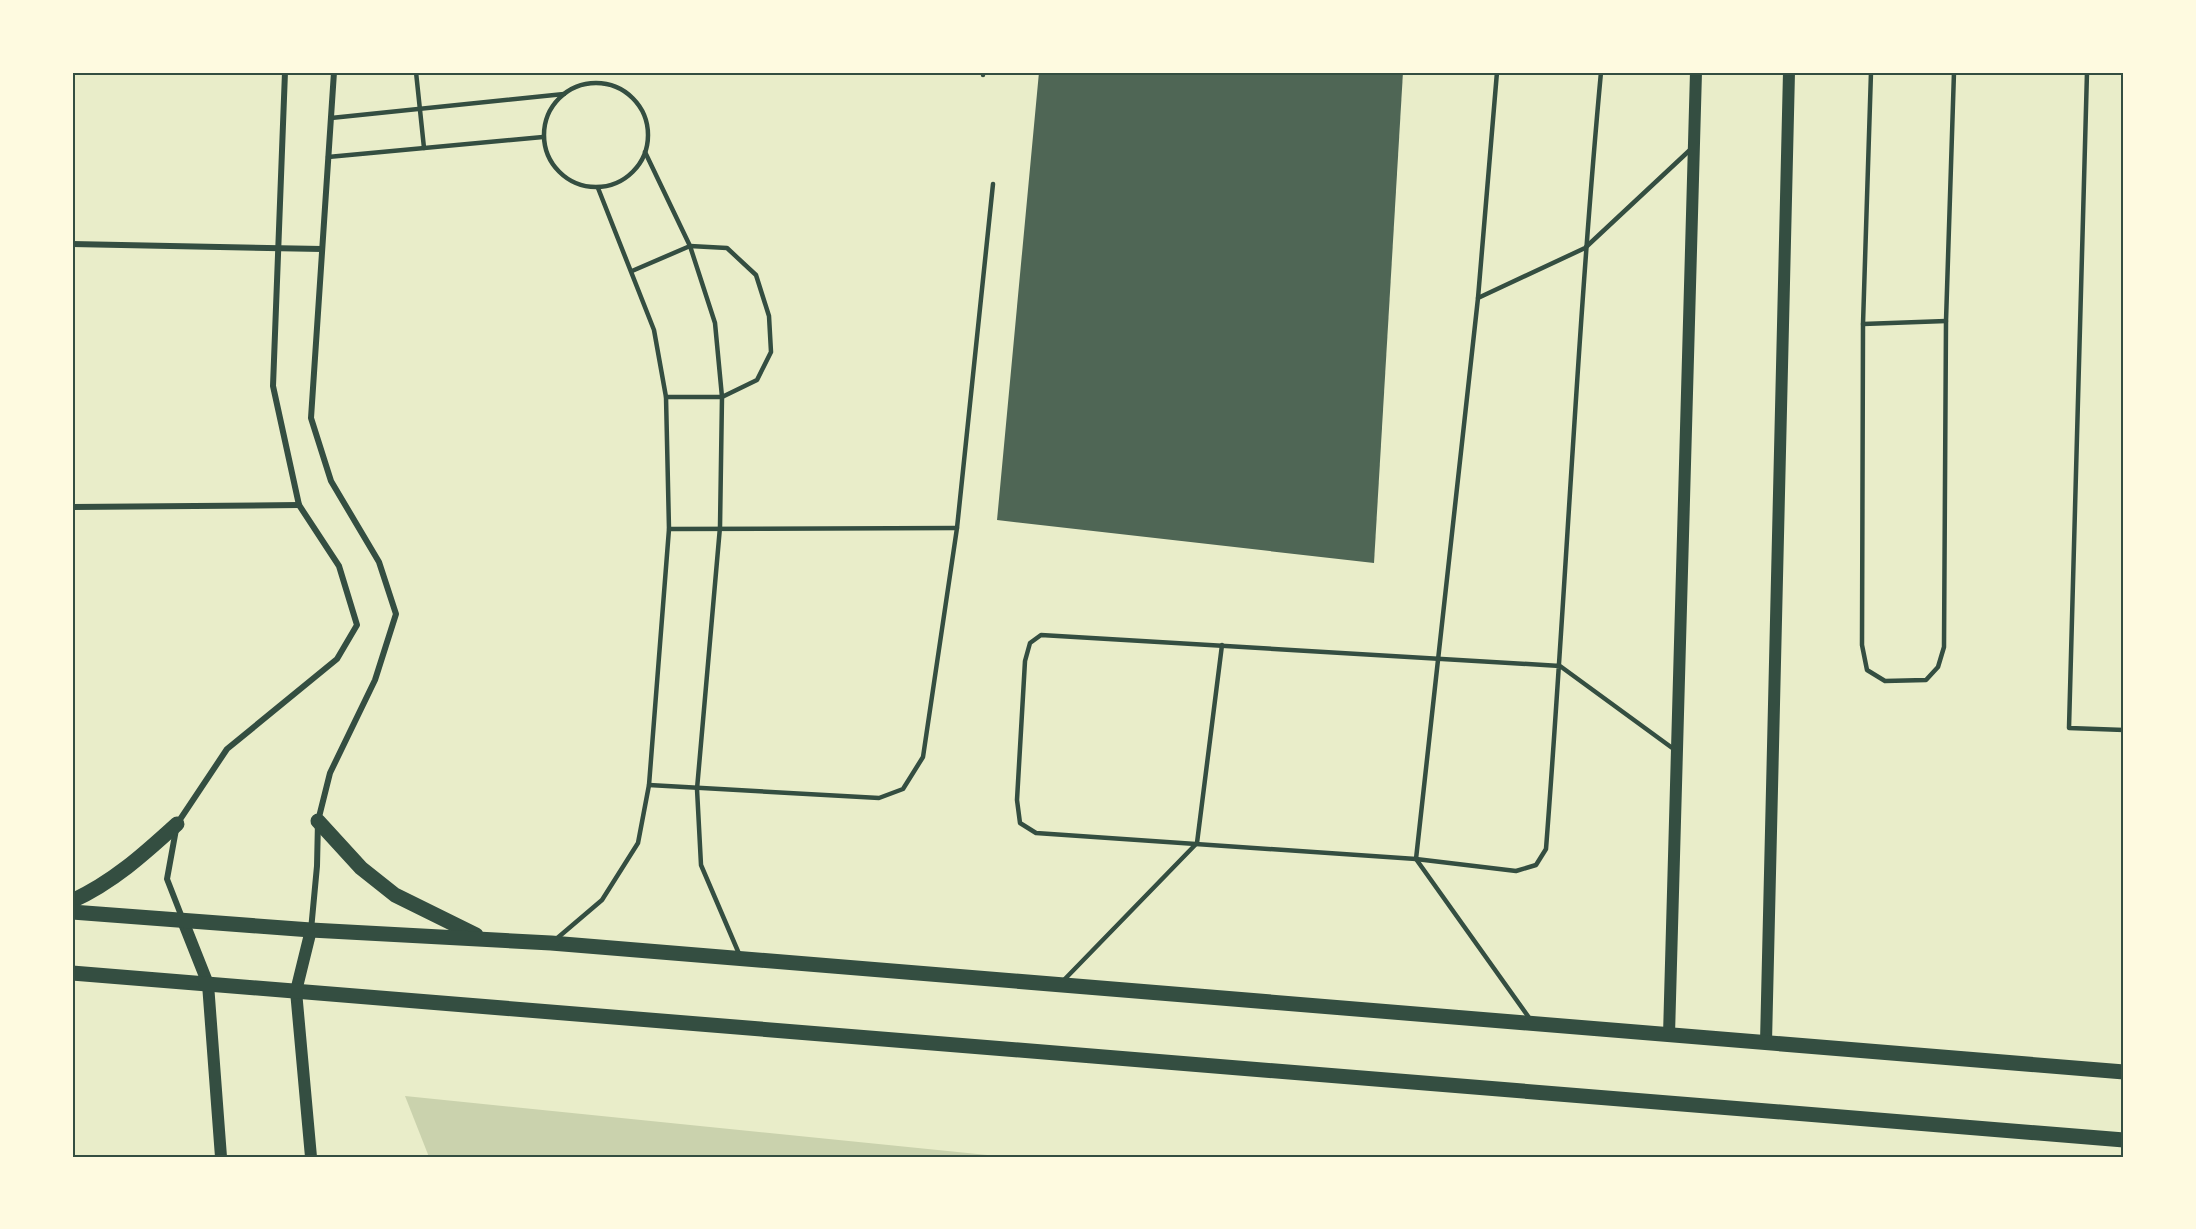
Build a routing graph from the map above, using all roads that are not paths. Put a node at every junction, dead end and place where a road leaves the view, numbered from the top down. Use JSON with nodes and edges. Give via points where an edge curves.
{"nodes":[{"id":1,"x":285,"y":72,"type":"edge"},
{"id":2,"x":334,"y":72,"type":"edge"},
{"id":3,"x":416,"y":72,"type":"edge"},
{"id":4,"x":1497,"y":72,"type":"edge"},
{"id":5,"x":1601,"y":72,"type":"edge"},
{"id":6,"x":1696,"y":72,"type":"edge"},
{"id":7,"x":1789,"y":72,"type":"edge"},
{"id":8,"x":1871,"y":72,"type":"edge"},
{"id":9,"x":1954,"y":72,"type":"edge"},
{"id":10,"x":2087,"y":72,"type":"edge"},
{"id":11,"x":564,"y":94,"type":"junction"},
{"id":12,"x":418,"y":109,"type":"junction"},
{"id":13,"x":331,"y":118,"type":"junction"},
{"id":14,"x":543,"y":137,"type":"junction"},
{"id":15,"x":1694,"y":147,"type":"junction"},
{"id":16,"x":424,"y":148,"type":"junction"},
{"id":17,"x":645,"y":152,"type":"junction"},
{"id":18,"x":328,"y":158,"type":"junction"},
{"id":19,"x":993,"y":184,"type":"dead end"},
{"id":20,"x":598,"y":188,"type":"junction"},
{"id":21,"x":72,"y":244,"type":"edge"},
{"id":22,"x":690,"y":246,"type":"junction"},
{"id":23,"x":1585,"y":248,"type":"junction"},
{"id":24,"x":276,"y":249,"type":"junction"},
{"id":25,"x":322,"y":249,"type":"junction"},
{"id":26,"x":632,"y":271,"type":"junction"},
{"id":27,"x":1478,"y":298,"type":"junction"},
{"id":28,"x":1946,"y":321,"type":"junction"},
{"id":29,"x":1863,"y":324,"type":"junction"},
{"id":30,"x":666,"y":397,"type":"junction"},
{"id":31,"x":722,"y":397,"type":"junction"},
{"id":32,"x":299,"y":505,"type":"junction"},
{"id":33,"x":72,"y":507,"type":"edge"},
{"id":34,"x":720,"y":527,"type":"junction"},
{"id":35,"x":669,"y":528,"type":"junction"},
{"id":36,"x":957,"y":528,"type":"junction"},
{"id":37,"x":1222,"y":645,"type":"junction"},
{"id":38,"x":1438,"y":659,"type":"junction"},
{"id":39,"x":1560,"y":666,"type":"junction"},
{"id":40,"x":2124,"y":730,"type":"edge"},
{"id":41,"x":1677,"y":751,"type":"junction"},
{"id":42,"x":649,"y":785,"type":"junction"},
{"id":43,"x":697,"y":789,"type":"junction"},
{"id":44,"x":318,"y":821,"type":"junction"},
{"id":45,"x":177,"y":824,"type":"junction"},
{"id":46,"x":1197,"y":843,"type":"junction"},
{"id":47,"x":1416,"y":859,"type":"junction"},
{"id":48,"x":72,"y":902,"type":"edge"},
{"id":49,"x":72,"y":912,"type":"edge"},
{"id":50,"x":183,"y":921,"type":"junction"},
{"id":51,"x":311,"y":930,"type":"junction"},
{"id":52,"x":482,"y":938,"type":"junction"},
{"id":53,"x":551,"y":943,"type":"junction"},
{"id":54,"x":742,"y":959,"type":"junction"},
{"id":55,"x":72,"y":973,"type":"edge"},
{"id":56,"x":208,"y":984,"type":"junction"},
{"id":57,"x":1059,"y":985,"type":"junction"},
{"id":58,"x":296,"y":991,"type":"junction"},
{"id":59,"x":1533,"y":1024,"type":"junction"},
{"id":60,"x":1669,"y":1035,"type":"junction"},
{"id":61,"x":1766,"y":1042,"type":"junction"},
{"id":62,"x":2124,"y":1072,"type":"edge"},
{"id":63,"x":2124,"y":1140,"type":"edge"},
{"id":64,"x":221,"y":1157,"type":"edge"},
{"id":65,"x":310,"y":1157,"type":"edge"}],
"edges":[{"from":1,"to":24,"type":"street"},
{"from":2,"to":13,"type":"street"},
{"from":3,"to":12,"type":"lane"},
{"from":4,"to":27,"type":"lane"},
{"from":5,"to":23,"type":"lane"},
{"from":6,"to":15,"type":"main road"},
{"from":7,"to":61,"type":"main road"},
{"from":8,"to":29,"type":"lane"},
{"from":9,"to":28,"type":"lane"},
{"from":10,"to":40,"type":"lane","via":[[2069,728]]},
{"from":11,"to":12,"type":"lane"},
{"from":11,"to":14,"type":"lane","via":[[546,120]]},
{"from":11,"to":17,"type":"lane","via":[[579,86],[595,84],[626,93],[646,119]]},
{"from":12,"to":13,"type":"lane"},
{"from":12,"to":16,"type":"lane"},
{"from":13,"to":18,"type":"street"},
{"from":14,"to":16,"type":"lane"},
{"from":14,"to":20,"type":"lane","via":[[555,168],[567,179]]},
{"from":15,"to":23,"type":"lane"},
{"from":15,"to":41,"type":"main road"},
{"from":16,"to":18,"type":"lane"},
{"from":17,"to":20,"type":"lane","via":[[627,177]]},
{"from":17,"to":22,"type":"lane"},
{"from":18,"to":25,"type":"street"},
{"from":19,"to":36,"type":"lane"},
{"from":20,"to":26,"type":"lane"},
{"from":21,"to":24,"type":"street"},
{"from":22,"to":26,"type":"lane"},
{"from":22,"to":31,"type":"lane","via":[[715,322]]},
{"from":22,"to":31,"type":"lane","via":[[727,248],[756,275],[769,316],[771,352],[757,380]]},
{"from":23,"to":27,"type":"lane"},
{"from":23,"to":39,"type":"lane"},
{"from":24,"to":25,"type":"street"},
{"from":24,"to":32,"type":"street","via":[[273,386]]},
{"from":25,"to":44,"type":"street","via":[[311,418],[331,481],[379,562],[396,614],[375,680],[330,773]]},
{"from":26,"to":30,"type":"lane","via":[[654,330]]},
{"from":27,"to":38,"type":"lane"},
{"from":28,"to":29,"type":"lane"},
{"from":28,"to":29,"type":"lane","via":[[1944,647],[1938,667],[1926,681],[1885,681],[1867,670],[1862,645]]},
{"from":30,"to":31,"type":"lane"},
{"from":30,"to":35,"type":"lane"},
{"from":31,"to":34,"type":"lane"},
{"from":32,"to":33,"type":"street"},
{"from":32,"to":45,"type":"street","via":[[339,566],[357,625],[337,658],[227,749]]},
{"from":34,"to":35,"type":"lane"},
{"from":34,"to":36,"type":"lane"},
{"from":34,"to":43,"type":"lane"},
{"from":35,"to":42,"type":"lane"},
{"from":36,"to":43,"type":"lane","via":[[923,757],[903,789],[879,798]]},
{"from":37,"to":38,"type":"lane"},
{"from":37,"to":46,"type":"lane"},
{"from":37,"to":46,"type":"lane","via":[[1041,635],[1030,642],[1025,661],[1017,800],[1020,823],[1036,833]]},
{"from":38,"to":39,"type":"lane"},
{"from":38,"to":47,"type":"lane"},
{"from":39,"to":41,"type":"lane"},
{"from":39,"to":47,"type":"lane","via":[[1545,849],[1536,865],[1516,871]]},
{"from":41,"to":60,"type":"main road"},
{"from":42,"to":43,"type":"lane"},
{"from":42,"to":53,"type":"lane","via":[[638,843],[602,900]]},
{"from":43,"to":54,"type":"lane","via":[[701,865]]},
{"from":44,"to":51,"type":"street"},
{"from":44,"to":52,"type":"main road","via":[[361,868],[395,895]]},
{"from":45,"to":48,"type":"main road","via":[[102,887]]},
{"from":45,"to":50,"type":"street","via":[[167,879]]},
{"from":46,"to":47,"type":"lane"},
{"from":46,"to":57,"type":"lane"},
{"from":47,"to":59,"type":"lane"},
{"from":49,"to":50,"type":"main road"},
{"from":50,"to":51,"type":"main road"},
{"from":50,"to":56,"type":"main road"},
{"from":51,"to":52,"type":"main road"},
{"from":51,"to":58,"type":"main road"},
{"from":52,"to":53,"type":"main road"},
{"from":53,"to":54,"type":"main road"},
{"from":54,"to":57,"type":"main road"},
{"from":55,"to":56,"type":"main road"},
{"from":56,"to":58,"type":"main road"},
{"from":56,"to":64,"type":"main road"},
{"from":57,"to":59,"type":"main road"},
{"from":58,"to":63,"type":"main road"},
{"from":58,"to":65,"type":"main road"},
{"from":59,"to":60,"type":"main road"},
{"from":60,"to":61,"type":"main road"},
{"from":61,"to":62,"type":"main road"}]}
